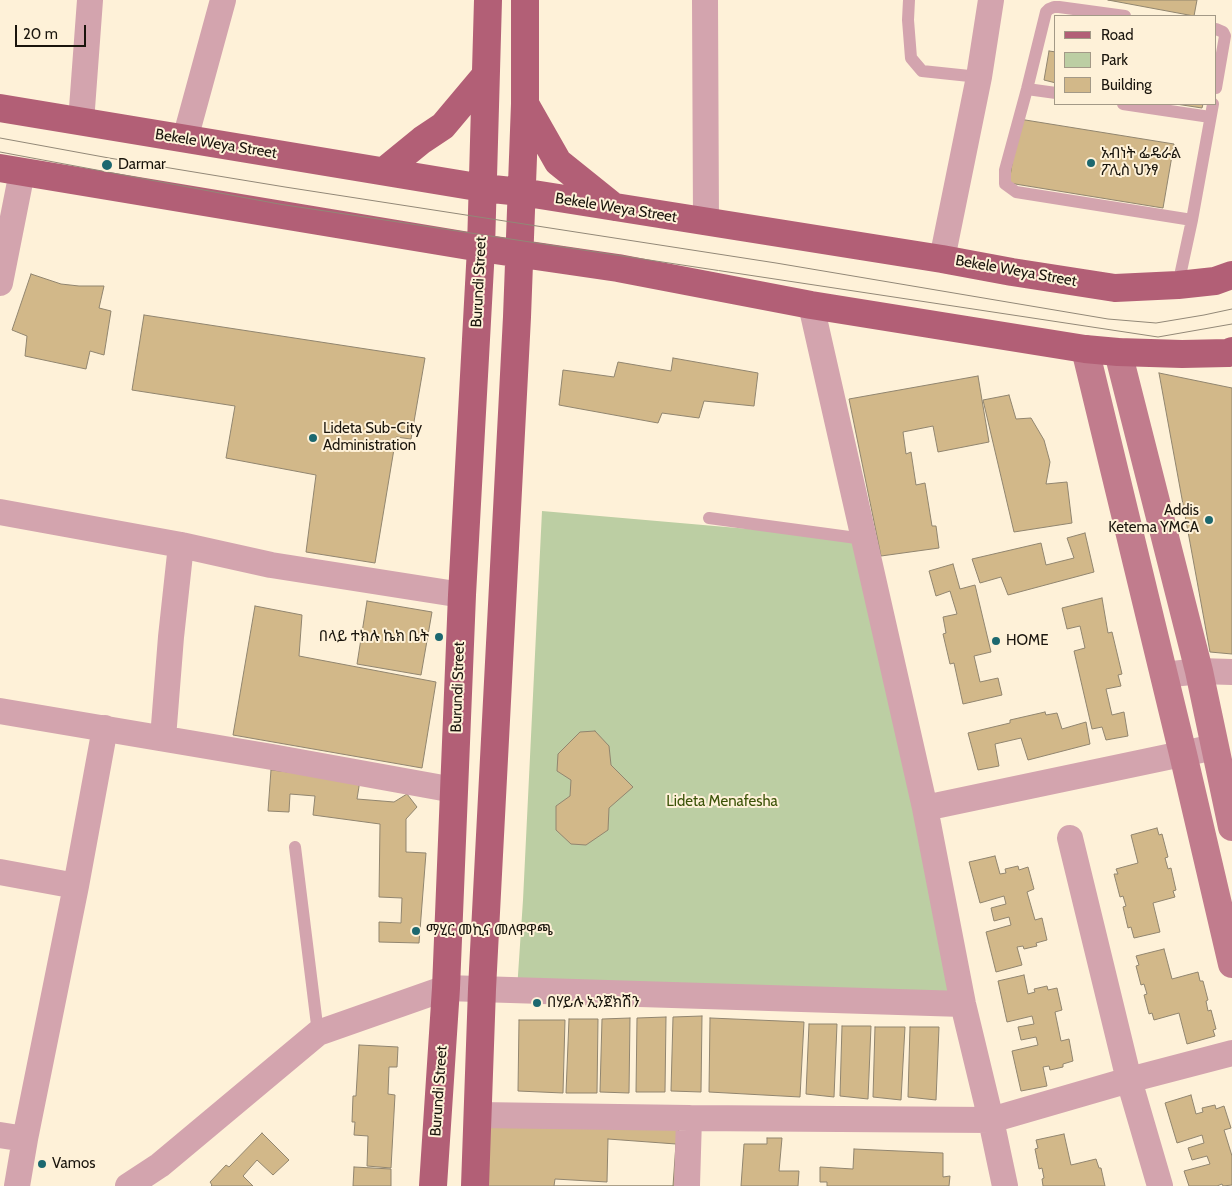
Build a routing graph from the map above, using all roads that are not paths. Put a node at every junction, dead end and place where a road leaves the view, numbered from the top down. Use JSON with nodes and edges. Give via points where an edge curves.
{"nodes":[{"id":1,"x":90,"y":0,"type":"edge"},
{"id":2,"x":223,"y":0,"type":"edge"},
{"id":3,"x":488,"y":0,"type":"edge"},
{"id":4,"x":525,"y":0,"type":"edge"},
{"id":5,"x":704,"y":0,"type":"edge"},
{"id":6,"x":910,"y":0,"type":"edge"},
{"id":7,"x":991,"y":0,"type":"edge"},
{"id":8,"x":1118,"y":15,"type":"edge"},
{"id":9,"x":1217,"y":29,"type":"edge"},
{"id":10,"x":485,"y":76,"type":"junction"},
{"id":11,"x":979,"y":78,"type":"junction"},
{"id":12,"x":1217,"y":82,"type":"edge"},
{"id":13,"x":1027,"y":89,"type":"junction"},
{"id":14,"x":1054,"y":93,"type":"edge"},
{"id":15,"x":525,"y":104,"type":"junction"},
{"id":16,"x":1130,"y":105,"type":"edge"},
{"id":17,"x":1213,"y":105,"type":"edge"},
{"id":18,"x":0,"y":108,"type":"edge"},
{"id":19,"x":1210,"y":117,"type":"junction"},
{"id":20,"x":81,"y":122,"type":"junction"},
{"id":21,"x":185,"y":138,"type":"junction"},
{"id":22,"x":11,"y":170,"type":"edge"},
{"id":23,"x":384,"y":171,"type":"junction"},
{"id":24,"x":483,"y":188,"type":"junction"},
{"id":25,"x":521,"y":192,"type":"junction"},
{"id":26,"x":615,"y":208,"type":"junction"},
{"id":27,"x":1192,"y":220,"type":"junction"},
{"id":28,"x":706,"y":222,"type":"junction"},
{"id":29,"x":481,"y":248,"type":"junction"},
{"id":30,"x":519,"y":254,"type":"junction"},
{"id":31,"x":942,"y":259,"type":"junction"},
{"id":32,"x":1232,"y":275,"type":"edge"},
{"id":33,"x":0,"y":283,"type":"edge"},
{"id":34,"x":1178,"y":285,"type":"junction"},
{"id":35,"x":811,"y":305,"type":"junction"},
{"id":36,"x":1085,"y":349,"type":"junction"},
{"id":37,"x":1118,"y":352,"type":"junction"},
{"id":38,"x":1231,"y":352,"type":"edge"},
{"id":39,"x":0,"y":512,"type":"edge"},
{"id":40,"x":709,"y":518,"type":"dead end"},
{"id":41,"x":864,"y":538,"type":"junction"},
{"id":42,"x":181,"y":545,"type":"junction"},
{"id":43,"x":462,"y":595,"type":"junction"},
{"id":44,"x":1199,"y":671,"type":"junction"},
{"id":45,"x":1232,"y":672,"type":"edge"},
{"id":46,"x":1164,"y":675,"type":"junction"},
{"id":47,"x":0,"y":711,"type":"edge"},
{"id":48,"x":105,"y":728,"type":"junction"},
{"id":49,"x":163,"y":738,"type":"junction"},
{"id":50,"x":1214,"y":747,"type":"junction"},
{"id":51,"x":1183,"y":754,"type":"junction"},
{"id":52,"x":454,"y":790,"type":"junction"},
{"id":53,"x":925,"y":808,"type":"junction"},
{"id":54,"x":1232,"y":827,"type":"edge"},
{"id":55,"x":1070,"y":838,"type":"dead end"},
{"id":56,"x":295,"y":847,"type":"dead end"},
{"id":57,"x":0,"y":872,"type":"edge"},
{"id":58,"x":76,"y":886,"type":"junction"},
{"id":59,"x":1232,"y":964,"type":"edge"},
{"id":60,"x":446,"y":988,"type":"junction"},
{"id":61,"x":482,"y":989,"type":"junction"},
{"id":62,"x":963,"y":1004,"type":"junction"},
{"id":63,"x":318,"y":1033,"type":"junction"},
{"id":64,"x":1232,"y":1053,"type":"edge"},
{"id":65,"x":1129,"y":1080,"type":"junction"},
{"id":66,"x":478,"y":1115,"type":"junction"},
{"id":67,"x":689,"y":1118,"type":"junction"},
{"id":68,"x":991,"y":1120,"type":"junction"},
{"id":69,"x":0,"y":1135,"type":"edge"},
{"id":70,"x":25,"y":1140,"type":"junction"},
{"id":71,"x":17,"y":1186,"type":"edge"},
{"id":72,"x":128,"y":1186,"type":"edge"},
{"id":73,"x":433,"y":1186,"type":"edge"},
{"id":74,"x":475,"y":1186,"type":"edge"},
{"id":75,"x":687,"y":1186,"type":"edge"},
{"id":76,"x":1005,"y":1186,"type":"edge"},
{"id":77,"x":1160,"y":1186,"type":"edge"}],
"edges":[{"from":1,"to":20,"type":"street"},
{"from":2,"to":21,"type":"street"},
{"from":3,"to":10,"type":"main road","name":"Burundi Street"},
{"from":4,"to":15,"type":"main road"},
{"from":5,"to":28,"type":"street"},
{"from":6,"to":11,"type":"lane","via":[[911,58],[922,71]]},
{"from":7,"to":11,"type":"street"},
{"from":8,"to":13,"type":"lane","via":[[1059,7],[1049,9]]},
{"from":9,"to":12,"type":"lane","via":[[1225,36]]},
{"from":10,"to":23,"type":"main road","via":[[443,126]]},
{"from":10,"to":24,"type":"main road","name":"Burundi Street"},
{"from":11,"to":31,"type":"street"},
{"from":13,"to":14,"type":"lane"},
{"from":13,"to":27,"type":"lane","via":[[1005,170],[1005,184],[1016,192]]},
{"from":15,"to":25,"type":"main road"},
{"from":15,"to":26,"type":"main road","via":[[558,162]]},
{"from":16,"to":19,"type":"lane"},
{"from":17,"to":19,"type":"lane"},
{"from":18,"to":20,"type":"main road","name":"Bekele Weya Street"},
{"from":19,"to":27,"type":"lane"},
{"from":20,"to":21,"type":"main road","name":"Bekele Weya Street"},
{"from":21,"to":23,"type":"main road","name":"Bekele Weya Street"},
{"from":22,"to":29,"type":"main road"},
{"from":22,"to":33,"type":"street"},
{"from":23,"to":24,"type":"main road","name":"Bekele Weya Street"},
{"from":24,"to":25,"type":"main road","name":"Bekele Weya Street"},
{"from":24,"to":29,"type":"main road","name":"Burundi Street"},
{"from":25,"to":26,"type":"main road","name":"Bekele Weya Street"},
{"from":25,"to":30,"type":"main road"},
{"from":26,"to":28,"type":"main road","name":"Bekele Weya Street"},
{"from":27,"to":34,"type":"lane"},
{"from":28,"to":31,"type":"main road","name":"Bekele Weya Street"},
{"from":29,"to":30,"type":"main road"},
{"from":29,"to":43,"type":"main road","name":"Burundi Street"},
{"from":30,"to":35,"type":"main road","via":[[618,268]]},
{"from":30,"to":61,"type":"main road"},
{"from":31,"to":34,"type":"main road","name":"Bekele Weya Street","via":[[1115,288]]},
{"from":32,"to":34,"type":"main road","name":"Bekele Weya Street","via":[[1215,281]]},
{"from":35,"to":36,"type":"main road"},
{"from":35,"to":41,"type":"street"},
{"from":36,"to":37,"type":"main road"},
{"from":36,"to":46,"type":"main road"},
{"from":37,"to":38,"type":"main road"},
{"from":37,"to":44,"type":"main road"},
{"from":39,"to":42,"type":"street"},
{"from":40,"to":41,"type":"lane"},
{"from":41,"to":53,"type":"street"},
{"from":42,"to":43,"type":"street","via":[[271,565]]},
{"from":42,"to":49,"type":"street"},
{"from":43,"to":52,"type":"main road","name":"Burundi Street"},
{"from":44,"to":45,"type":"street"},
{"from":44,"to":46,"type":"street"},
{"from":44,"to":50,"type":"main road"},
{"from":46,"to":51,"type":"main road"},
{"from":47,"to":48,"type":"street"},
{"from":48,"to":49,"type":"street"},
{"from":48,"to":58,"type":"street"},
{"from":49,"to":52,"type":"street"},
{"from":50,"to":51,"type":"street"},
{"from":50,"to":54,"type":"main road"},
{"from":51,"to":53,"type":"street"},
{"from":51,"to":59,"type":"main road"},
{"from":52,"to":60,"type":"main road","name":"Burundi Street"},
{"from":53,"to":62,"type":"street"},
{"from":55,"to":65,"type":"street"},
{"from":56,"to":63,"type":"lane"},
{"from":57,"to":58,"type":"street"},
{"from":58,"to":70,"type":"street"},
{"from":60,"to":61,"type":"street"},
{"from":60,"to":63,"type":"street"},
{"from":60,"to":73,"type":"main road","name":"Burundi Street"},
{"from":61,"to":62,"type":"street"},
{"from":61,"to":66,"type":"main road"},
{"from":62,"to":68,"type":"street"},
{"from":63,"to":72,"type":"street","via":[[160,1165]]},
{"from":64,"to":65,"type":"street"},
{"from":65,"to":68,"type":"street"},
{"from":65,"to":77,"type":"street"},
{"from":66,"to":67,"type":"street"},
{"from":66,"to":74,"type":"main road"},
{"from":67,"to":68,"type":"street"},
{"from":67,"to":75,"type":"street"},
{"from":68,"to":76,"type":"street"},
{"from":69,"to":70,"type":"street"},
{"from":70,"to":71,"type":"street"}]}
